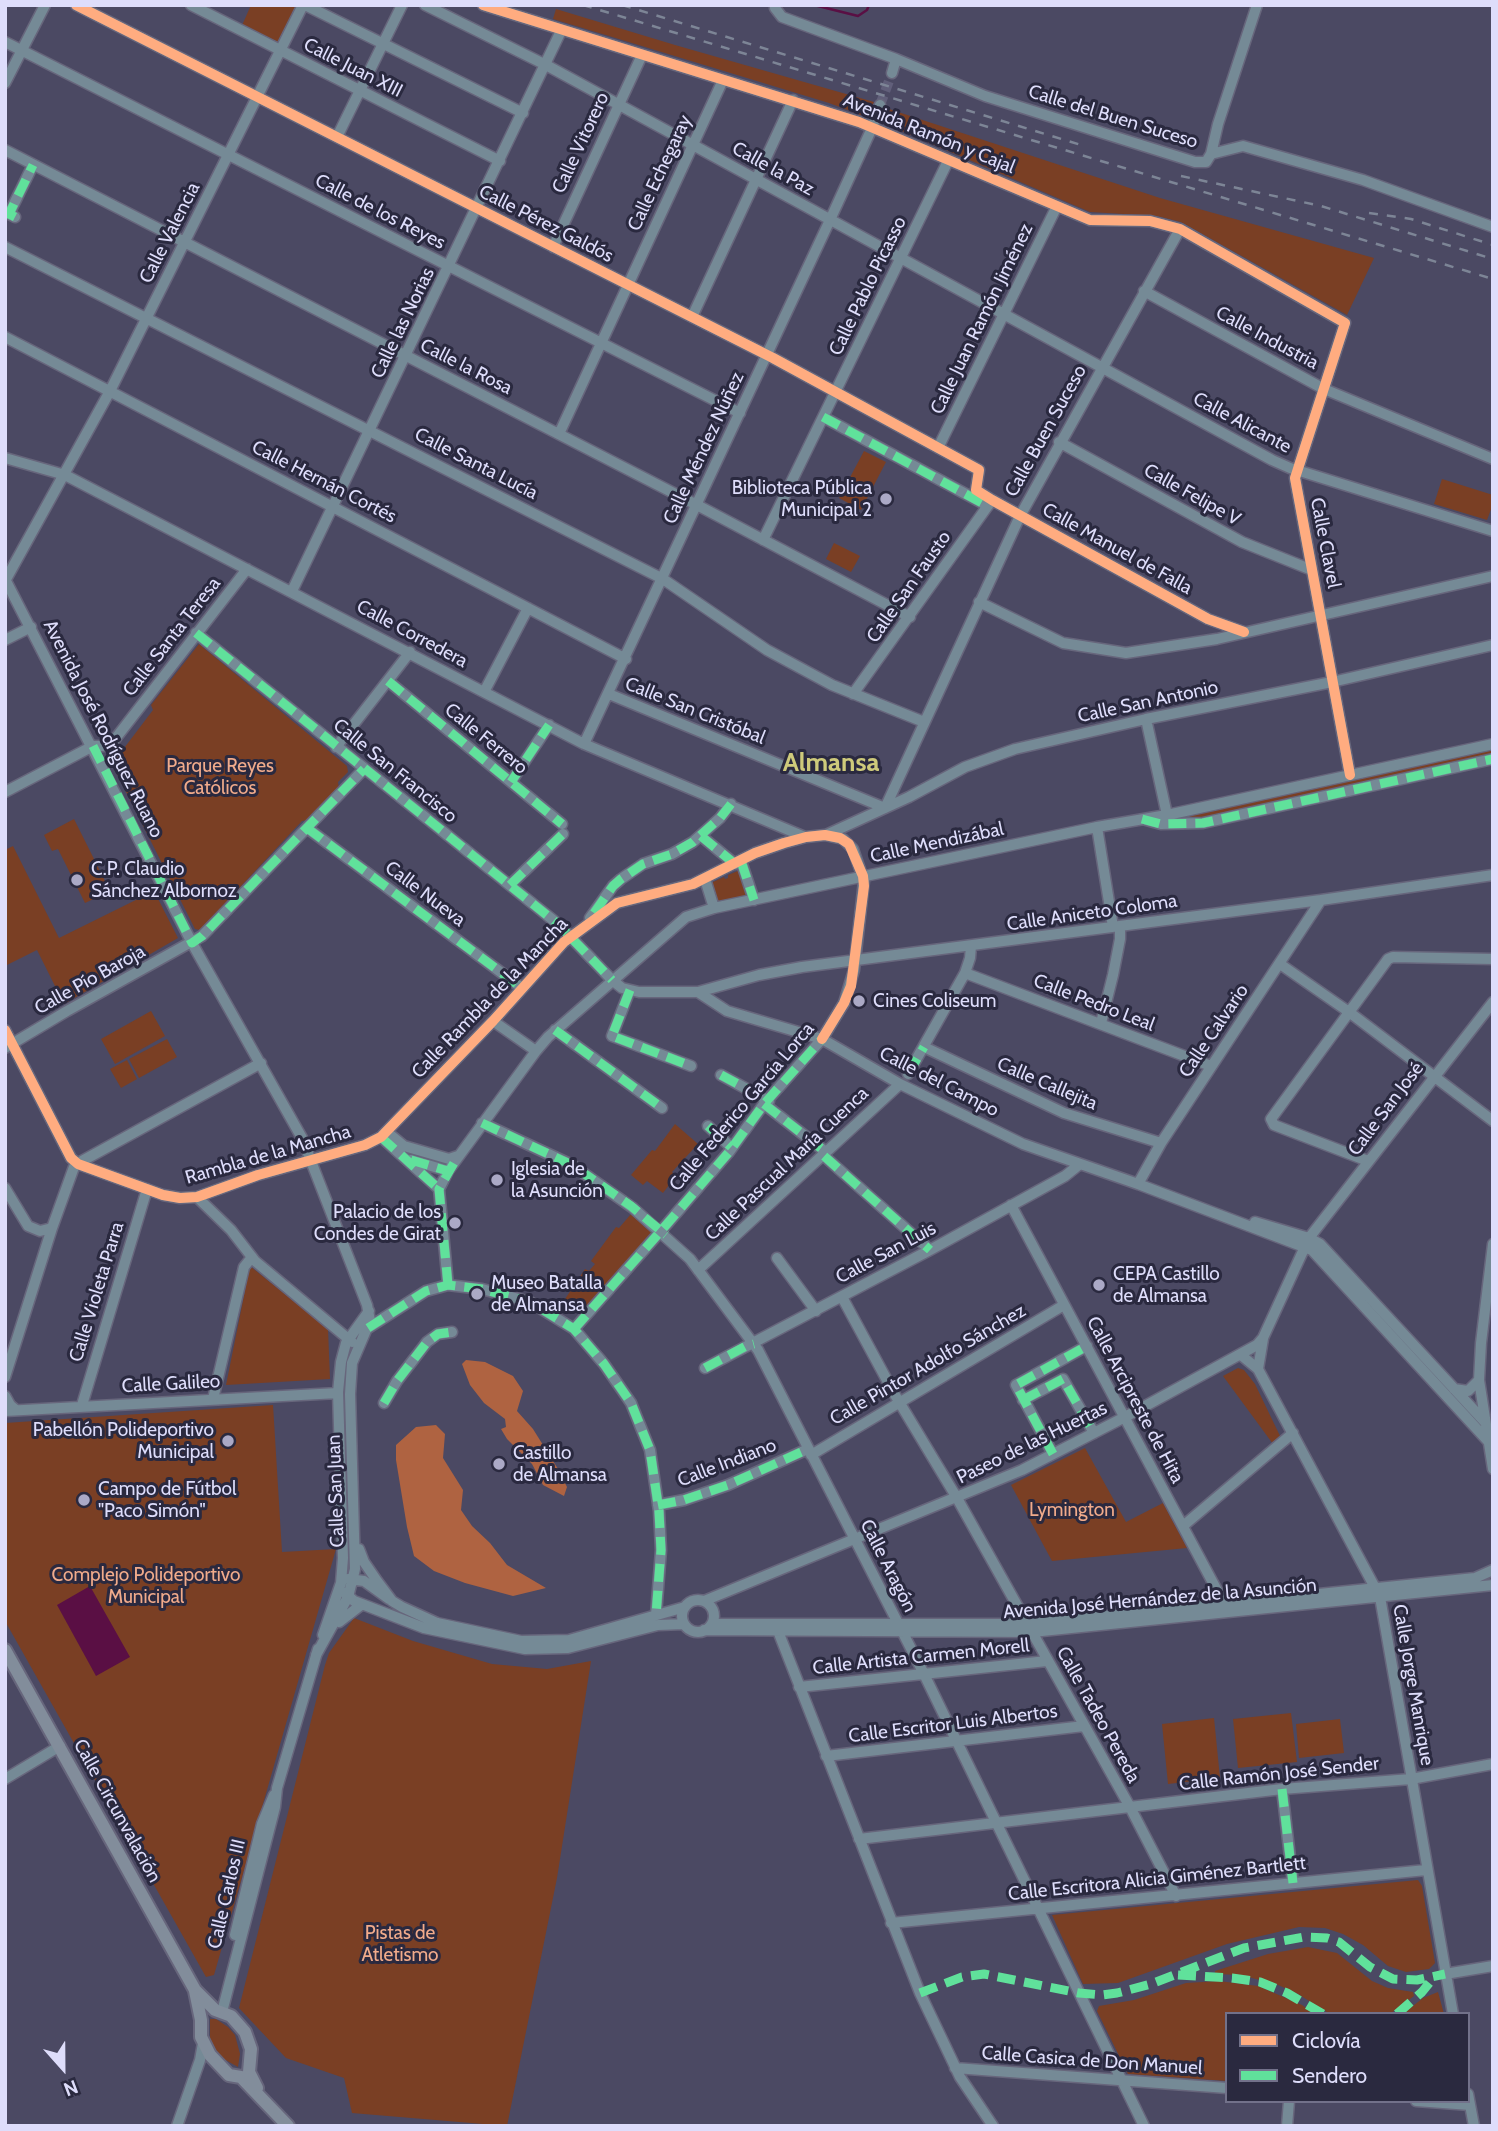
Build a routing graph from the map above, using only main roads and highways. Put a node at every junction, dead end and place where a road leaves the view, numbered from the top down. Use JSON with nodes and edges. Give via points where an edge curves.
{"nodes":[{"id":1,"x":5,"y":1650,"type":"edge"},
{"id":2,"x":195,"y":1990,"type":"junction"},
{"id":3,"x":218,"y":2011,"type":"junction"},
{"id":4,"x":201,"y":2020,"type":"junction"},
{"id":5,"x":245,"y":2075,"type":"junction"},
{"id":6,"x":288,"y":2126,"type":"edge"}],
"edges":[{"from":1,"to":2,"type":"main road","name":"Calle Circunvalación"},
{"from":2,"to":3,"type":"main road"},
{"from":2,"to":4,"type":"main road"},
{"from":3,"to":4,"type":"main road","via":[[206,2013]]},
{"from":3,"to":5,"type":"main road","via":[[239,2022],[248,2038],[251,2055]]},
{"from":4,"to":5,"type":"main road","via":[[203,2043],[217,2065],[229,2075]]},
{"from":5,"to":6,"type":"main road"}]}
